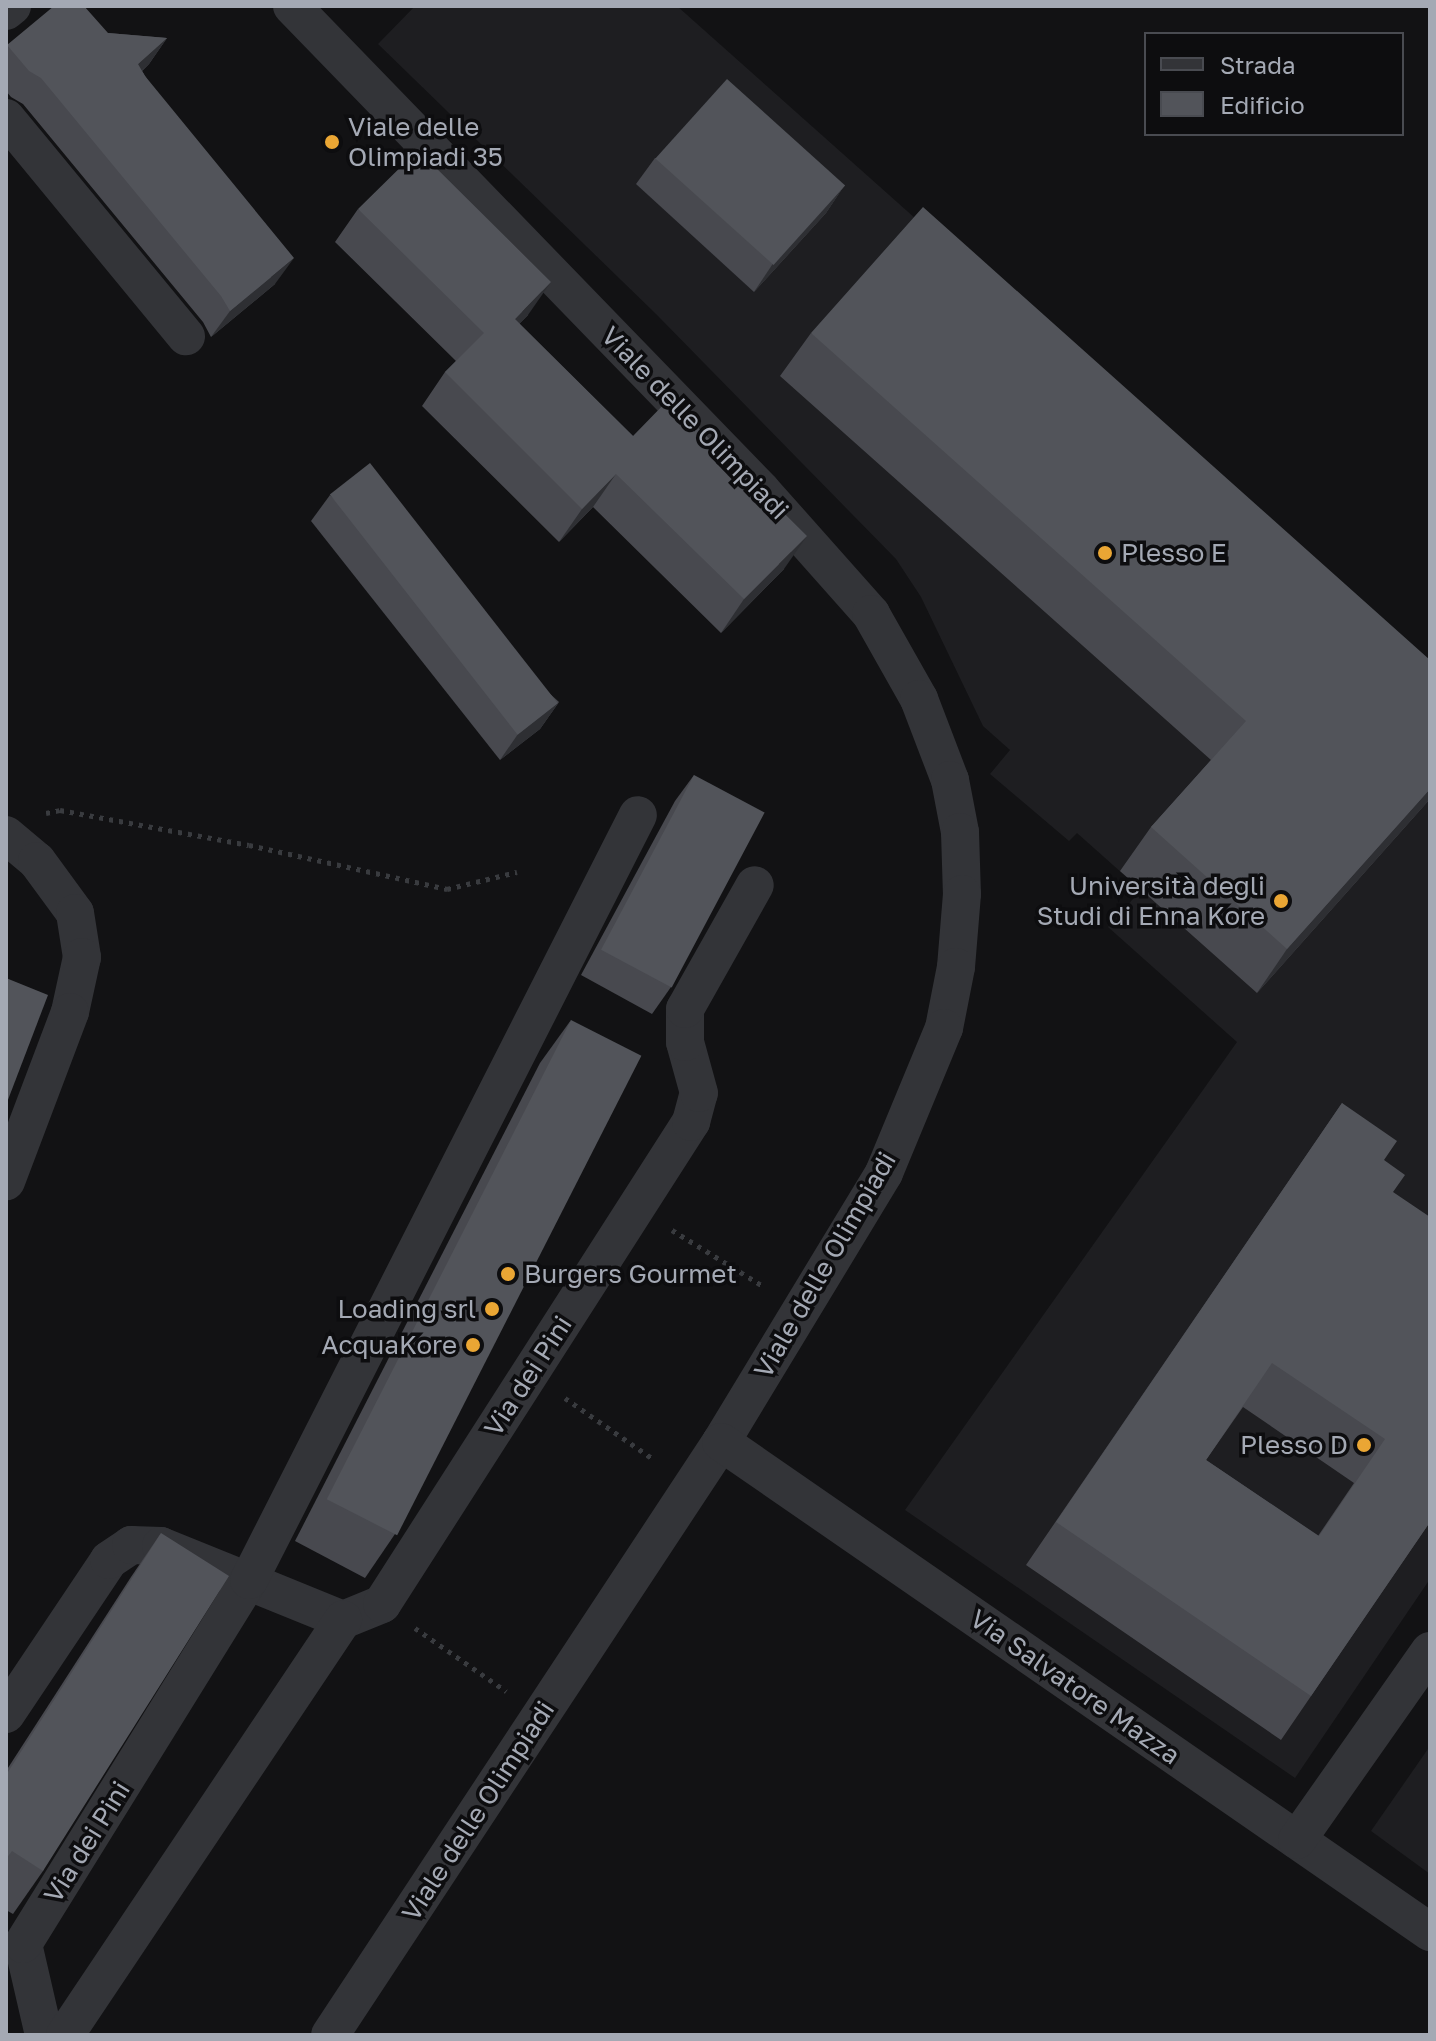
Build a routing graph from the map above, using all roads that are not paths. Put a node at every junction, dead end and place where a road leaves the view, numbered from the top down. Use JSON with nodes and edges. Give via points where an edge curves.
{"nodes":[{"id":1,"x":12,"y":6,"type":"edge"},
{"id":2,"x":292,"y":6,"type":"edge"},
{"id":3,"x":6,"y":11,"type":"edge"},
{"id":4,"x":6,"y":118,"type":"edge"},
{"id":5,"x":186,"y":336,"type":"dead end"},
{"id":6,"x":638,"y":815,"type":"dead end"},
{"id":7,"x":20,"y":825,"type":"edge"},
{"id":8,"x":755,"y":885,"type":"dead end"},
{"id":9,"x":6,"y":1181,"type":"edge"},
{"id":10,"x":721,"y":1442,"type":"junction"},
{"id":11,"x":249,"y":1580,"type":"junction"},
{"id":12,"x":343,"y":1620,"type":"junction"},
{"id":13,"x":1430,"y":1651,"type":"edge"},
{"id":14,"x":6,"y":1714,"type":"edge"},
{"id":15,"x":1297,"y":1840,"type":"junction"},
{"id":16,"x":1430,"y":1932,"type":"edge"},
{"id":17,"x":44,"y":2035,"type":"edge"},
{"id":18,"x":65,"y":2035,"type":"edge"},
{"id":19,"x":330,"y":2035,"type":"edge"}],
"edges":[{"from":1,"to":3,"type":"street"},
{"from":2,"to":10,"type":"street","name":"Viale delle Olimpiadi","via":[[761,490],[871,614],[919,699],[950,780],[960,832],[962,894],[944,1028],[884,1173]]},
{"from":4,"to":5,"type":"street"},
{"from":6,"to":11,"type":"street","name":"Via dei Pini"},
{"from":7,"to":9,"type":"street","via":[[37,861],[75,913],[82,957],[70,1012]]},
{"from":8,"to":12,"type":"street","name":"Via dei Pini","via":[[685,1009],[685,1042],[699,1093],[691,1122],[382,1604]]},
{"from":10,"to":15,"type":"street","name":"Via Salvatore Mazza"},
{"from":10,"to":19,"type":"street","name":"Viale delle Olimpiadi"},
{"from":11,"to":12,"type":"street"},
{"from":11,"to":14,"type":"street","via":[[161,1546],[131,1545],[109,1560]]},
{"from":11,"to":17,"type":"street","name":"Via dei Pini","via":[[23,1944]]},
{"from":12,"to":18,"type":"street"},
{"from":13,"to":15,"type":"street"},
{"from":15,"to":16,"type":"street","name":"Via Salvatore Mazza"}]}
